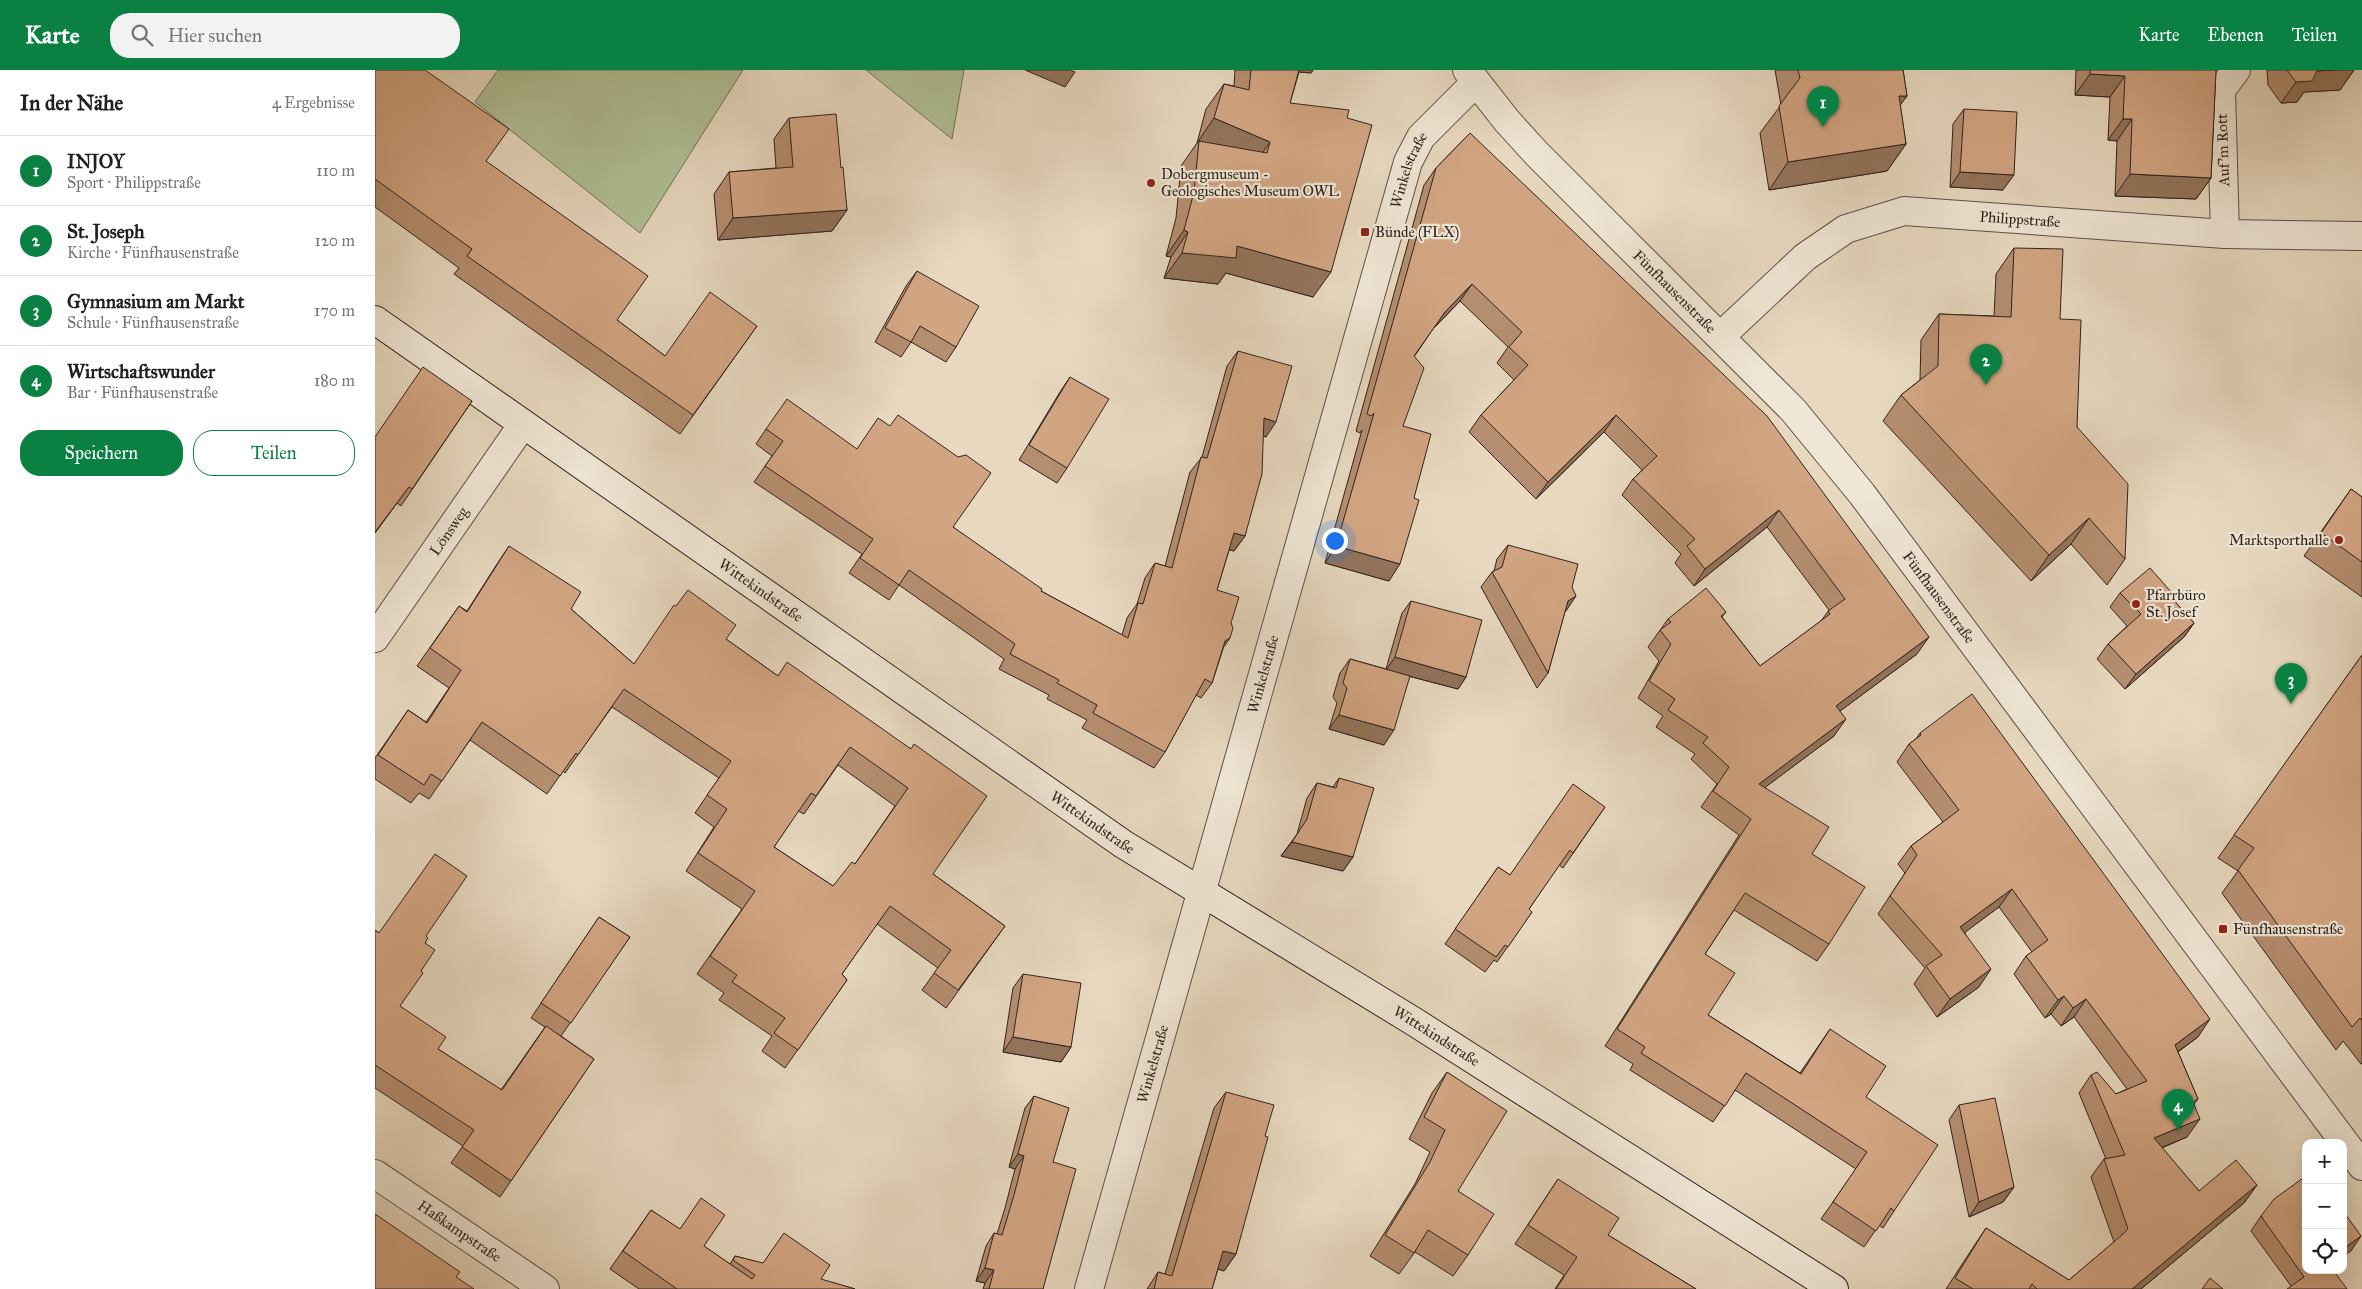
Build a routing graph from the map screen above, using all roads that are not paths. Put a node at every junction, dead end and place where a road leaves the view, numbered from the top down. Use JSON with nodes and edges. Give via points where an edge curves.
{"nodes":[{"id":1,"x":2236,"y":70,"type":"edge"},
{"id":2,"x":1471,"y":76,"type":"edge"},
{"id":3,"x":2225,"y":234,"type":"junction"},
{"id":4,"x":2362,"y":236,"type":"edge"},
{"id":5,"x":375,"y":320,"type":"edge"},
{"id":6,"x":1721,"y":336,"type":"junction"},
{"id":7,"x":523,"y":424,"type":"junction"},
{"id":8,"x":375,"y":638,"type":"edge"},
{"id":9,"x":1202,"y":891,"type":"junction"},
{"id":10,"x":2362,"y":1166,"type":"edge"},
{"id":11,"x":375,"y":1174,"type":"edge"},
{"id":12,"x":545,"y":1289,"type":"edge"},
{"id":13,"x":1089,"y":1289,"type":"edge"},
{"id":14,"x":1834,"y":1289,"type":"edge"}],
"edges":[{"from":1,"to":3,"type":"street","name":"Auf'm Rott","via":[[2221,90]]},
{"from":2,"to":6,"type":"street","name":"Fünfhausenstraße","via":[[1537,154]]},
{"from":2,"to":9,"type":"street","name":"Winkelstraße","via":[[1421,137],[1407,162]]},
{"from":3,"to":4,"type":"street","name":"Philippstraße"},
{"from":3,"to":6,"type":"street","name":"Philippstraße","via":[[1904,211],[1846,229],[1805,257]]},
{"from":5,"to":7,"type":"street","name":"Wittekindstraße"},
{"from":6,"to":10,"type":"street","name":"Fünfhausenstraße","via":[[1811,430],[1862,494]]},
{"from":7,"to":8,"type":"street","name":"Lönsweg"},
{"from":7,"to":9,"type":"street","name":"Wittekindstraße","via":[[1123,844]]},
{"from":9,"to":13,"type":"street","name":"Winkelstraße"},
{"from":9,"to":14,"type":"street","name":"Wittekindstraße"},
{"from":11,"to":12,"type":"street","name":"Haßkampstraße"}]}
